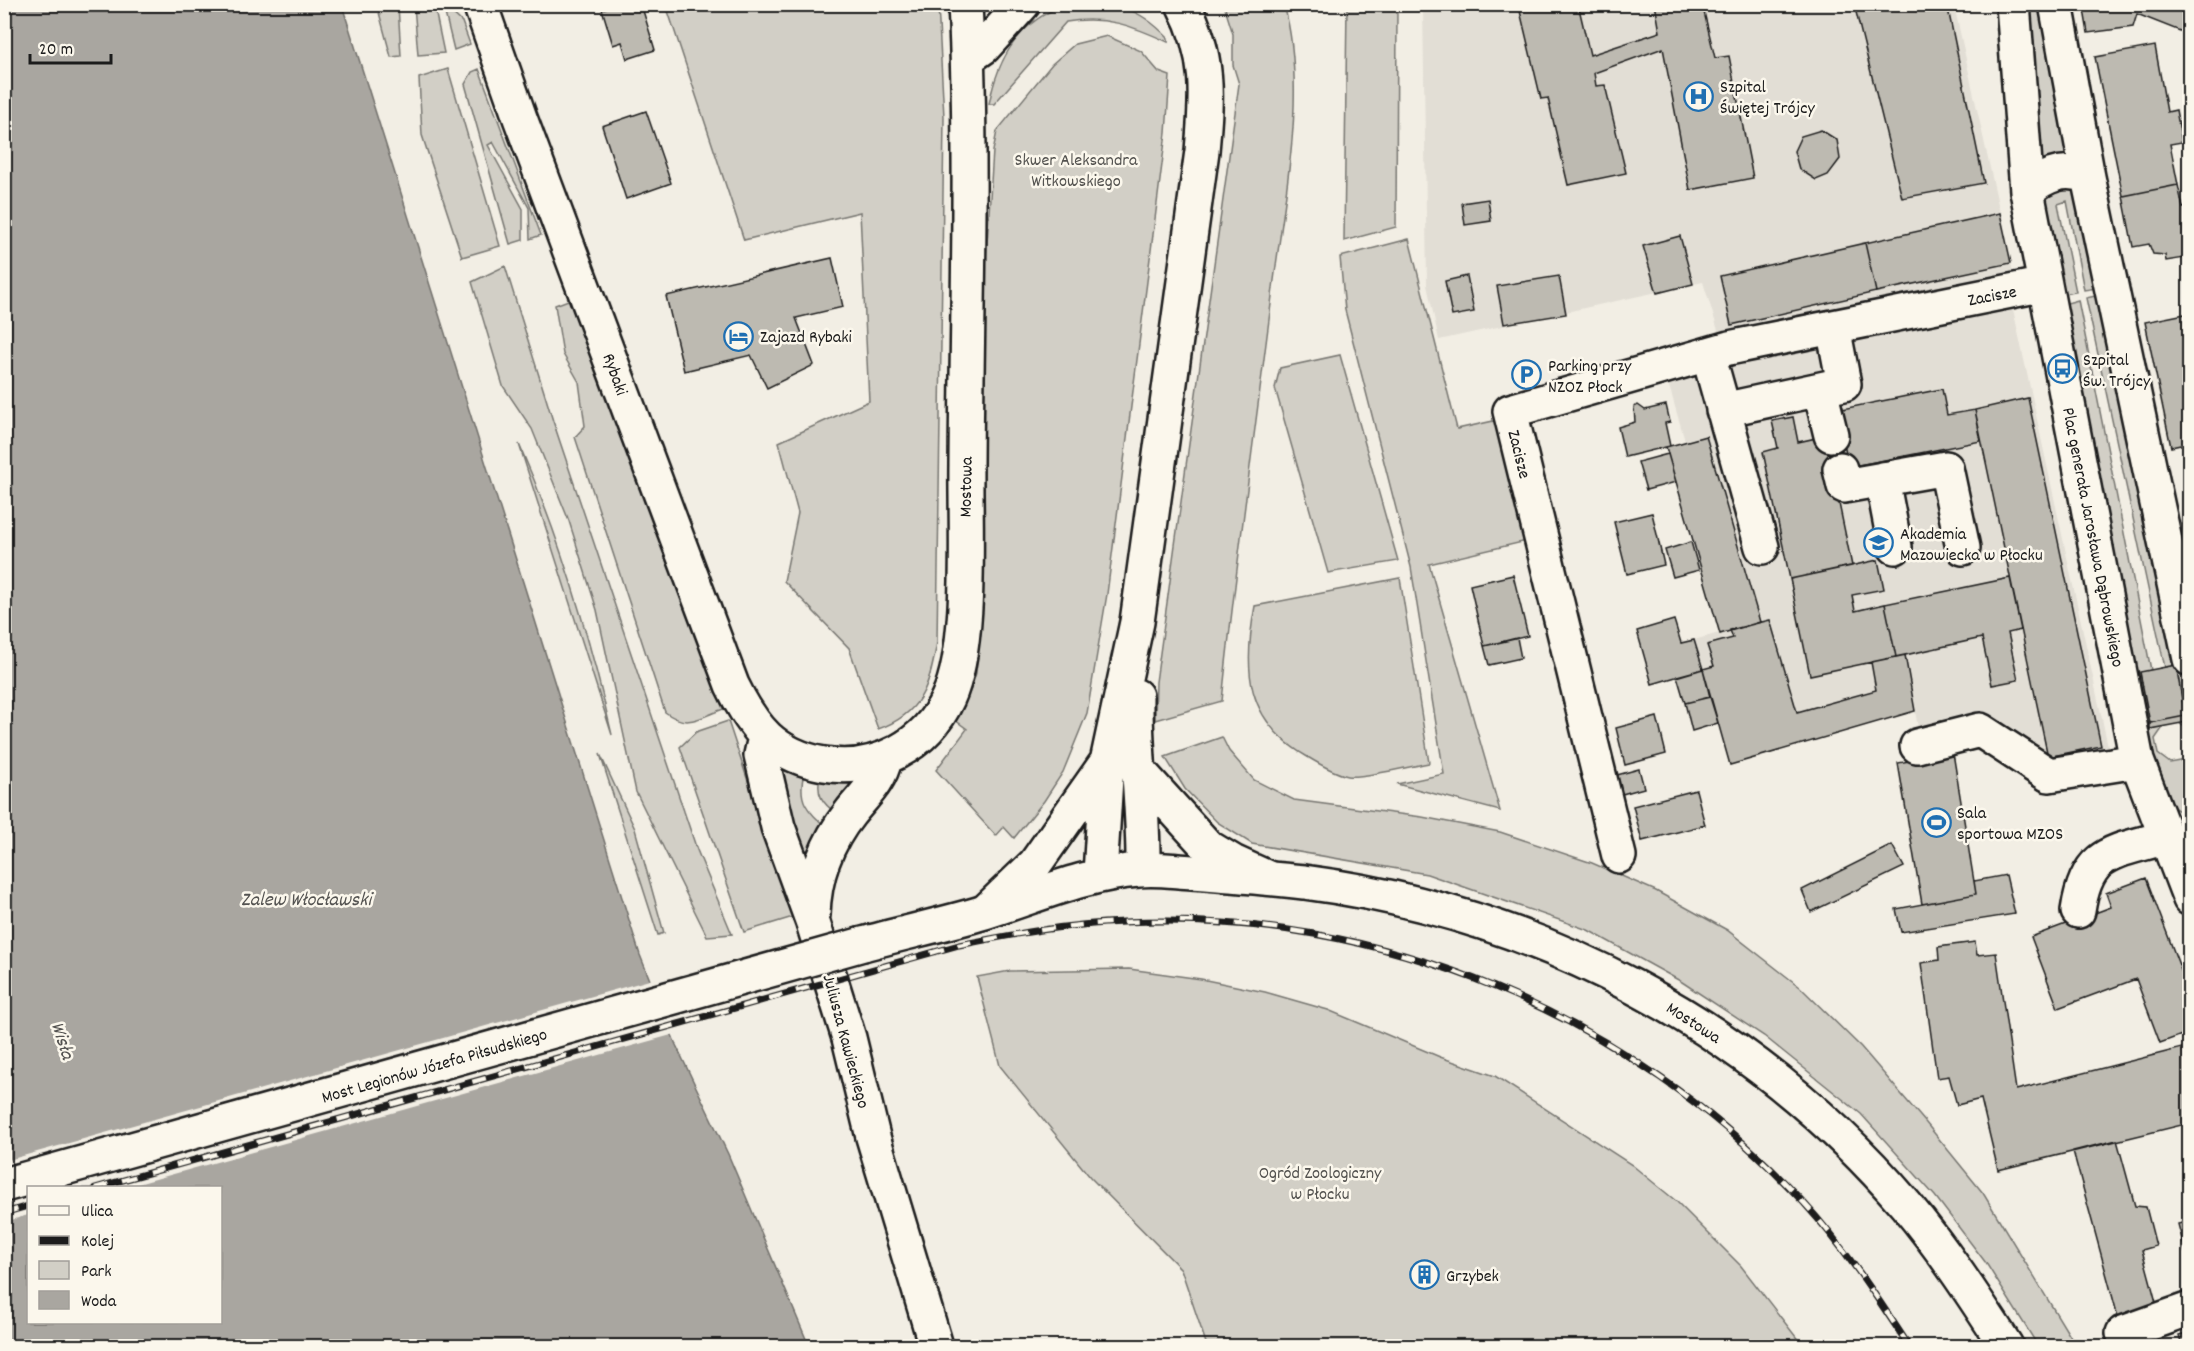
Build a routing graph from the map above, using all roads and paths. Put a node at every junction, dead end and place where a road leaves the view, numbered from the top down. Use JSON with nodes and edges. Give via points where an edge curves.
{"nodes":[{"id":1,"x":480,"y":4,"type":"edge"},
{"id":2,"x":965,"y":4,"type":"edge"},
{"id":3,"x":1023,"y":4,"type":"edge"},
{"id":4,"x":1158,"y":4,"type":"edge"},
{"id":5,"x":2013,"y":4,"type":"edge"},
{"id":6,"x":2056,"y":4,"type":"edge"},
{"id":7,"x":1186,"y":11,"type":"edge"},
{"id":8,"x":968,"y":58,"type":"junction"},
{"id":9,"x":2088,"y":177,"type":"junction"},
{"id":10,"x":2027,"y":191,"type":"junction"},
{"id":11,"x":2045,"y":285,"type":"junction"},
{"id":12,"x":1833,"y":327,"type":"junction"},
{"id":13,"x":1708,"y":354,"type":"junction"},
{"id":14,"x":1820,"y":390,"type":"junction"},
{"id":15,"x":1723,"y":410,"type":"junction"},
{"id":16,"x":1831,"y":435,"type":"dead end"},
{"id":17,"x":1840,"y":469,"type":"dead end"},
{"id":18,"x":1882,"y":479,"type":"junction"},
{"id":19,"x":1762,"y":547,"type":"dead end"},
{"id":20,"x":1895,"y":547,"type":"dead end"},
{"id":21,"x":1963,"y":548,"type":"dead end"},
{"id":22,"x":1137,"y":622,"type":"junction"},
{"id":23,"x":2190,"y":659,"type":"edge"},
{"id":24,"x":765,"y":737,"type":"junction"},
{"id":25,"x":1917,"y":746,"type":"dead end"},
{"id":26,"x":885,"y":759,"type":"junction"},
{"id":27,"x":2137,"y":761,"type":"junction"},
{"id":28,"x":1107,"y":762,"type":"junction"},
{"id":29,"x":1139,"y":771,"type":"junction"},
{"id":30,"x":2170,"y":825,"type":"edge"},
{"id":31,"x":1619,"y":856,"type":"dead end"},
{"id":32,"x":1143,"y":869,"type":"junction"},
{"id":33,"x":1100,"y":874,"type":"junction"},
{"id":34,"x":1268,"y":878,"type":"junction"},
{"id":35,"x":2190,"y":899,"type":"edge"},
{"id":36,"x":986,"y":911,"type":"junction"},
{"id":37,"x":2078,"y":911,"type":"dead end"},
{"id":38,"x":813,"y":923,"type":"junction"},
{"id":39,"x":863,"y":944,"type":"joint"},
{"id":40,"x":4,"y":1185,"type":"edge"},
{"id":41,"x":2190,"y":1309,"type":"edge"},
{"id":42,"x":2123,"y":1334,"type":"dead end"},
{"id":43,"x":936,"y":1347,"type":"edge"},
{"id":44,"x":2006,"y":1347,"type":"edge"}],
"edges":[{"from":1,"to":24,"type":"street","name":"Rybaki","via":[[724,666],[742,705]]},
{"from":2,"to":8,"type":"street","name":"Mostowa"},
{"from":3,"to":8,"type":"street","via":[[984,47]]},
{"from":4,"to":7,"type":"street","name":"Mostowa","via":[[1171,14]]},
{"from":5,"to":10,"type":"street","name":"Plac generała Jarosława Dąbrowskiego"},
{"from":6,"to":9,"type":"street"},
{"from":7,"to":22,"type":"street","name":"Mostowa","via":[[1200,40],[1206,109]]},
{"from":8,"to":26,"type":"street","name":"Mostowa","via":[[962,639],[956,676],[941,711],[918,737]]},
{"from":9,"to":10,"type":"street","via":[[2079,173],[2043,177]]},
{"from":9,"to":23,"type":"street"},
{"from":10,"to":11,"type":"street","name":"Plac generała Jarosława Dąbrowskiego"},
{"from":11,"to":12,"type":"street","name":"Zacisze"},
{"from":11,"to":27,"type":"street","name":"Plac generała Jarosława Dąbrowskiego"},
{"from":12,"to":13,"type":"street","name":"Zacisze"},
{"from":12,"to":14,"type":"street","via":[[1844,384]]},
{"from":13,"to":15,"type":"street"},
{"from":13,"to":31,"type":"street","name":"Zacisze","via":[[1510,411]]},
{"from":14,"to":15,"type":"street"},
{"from":14,"to":16,"type":"street"},
{"from":15,"to":19,"type":"street"},
{"from":17,"to":18,"type":"street","via":[[1844,486]]},
{"from":18,"to":20,"type":"street"},
{"from":18,"to":21,"type":"street","via":[[1946,468]]},
{"from":22,"to":28,"type":"street","name":"Mostowa"},
{"from":22,"to":29,"type":"street","name":"Mostowa","via":[[1135,746]]},
{"from":24,"to":26,"type":"street","name":"Mostowa","via":[[786,751],[820,763],[847,766]]},
{"from":24,"to":38,"type":"street","name":"Juliusza Kawieckiego","via":[[761,755],[775,817]]},
{"from":25,"to":27,"type":"street","via":[[1980,730],[2049,775]]},
{"from":26,"to":38,"type":"street","via":[[877,781],[849,814],[826,852],[814,893]]},
{"from":27,"to":30,"type":"street","name":"Plac generała Jarosława Dąbrowskiego"},
{"from":28,"to":33,"type":"street","name":"Mostowa"},
{"from":28,"to":36,"type":"street","name":"Mostowa","via":[[1035,864]]},
{"from":29,"to":32,"type":"street","name":"Mostowa"},
{"from":29,"to":34,"type":"street","name":"Mostowa","via":[[1208,847]]},
{"from":30,"to":35,"type":"street","name":"Plac generała Jarosława Dąbrowskiego"},
{"from":30,"to":37,"type":"street","via":[[2099,860],[2087,875]]},
{"from":32,"to":33,"type":"street","name":"Mostowa"},
{"from":32,"to":34,"type":"street","name":"Mostowa"},
{"from":33,"to":36,"type":"street","name":"Mostowa"},
{"from":34,"to":44,"type":"street","name":"Mostowa","via":[[1383,895],[1501,927],[1599,967],[1683,1013],[1779,1082],[1875,1171],[1931,1237]]},
{"from":36,"to":39,"type":"street","name":"Mostowa"},
{"from":38,"to":43,"type":"street","name":"Juliusza Kawieckiego"},
{"from":39,"to":40,"type":"street","name":"Most Legionów Józefa Piłsudskiego","bridge":true},
{"from":41,"to":42,"type":"street"}]}
